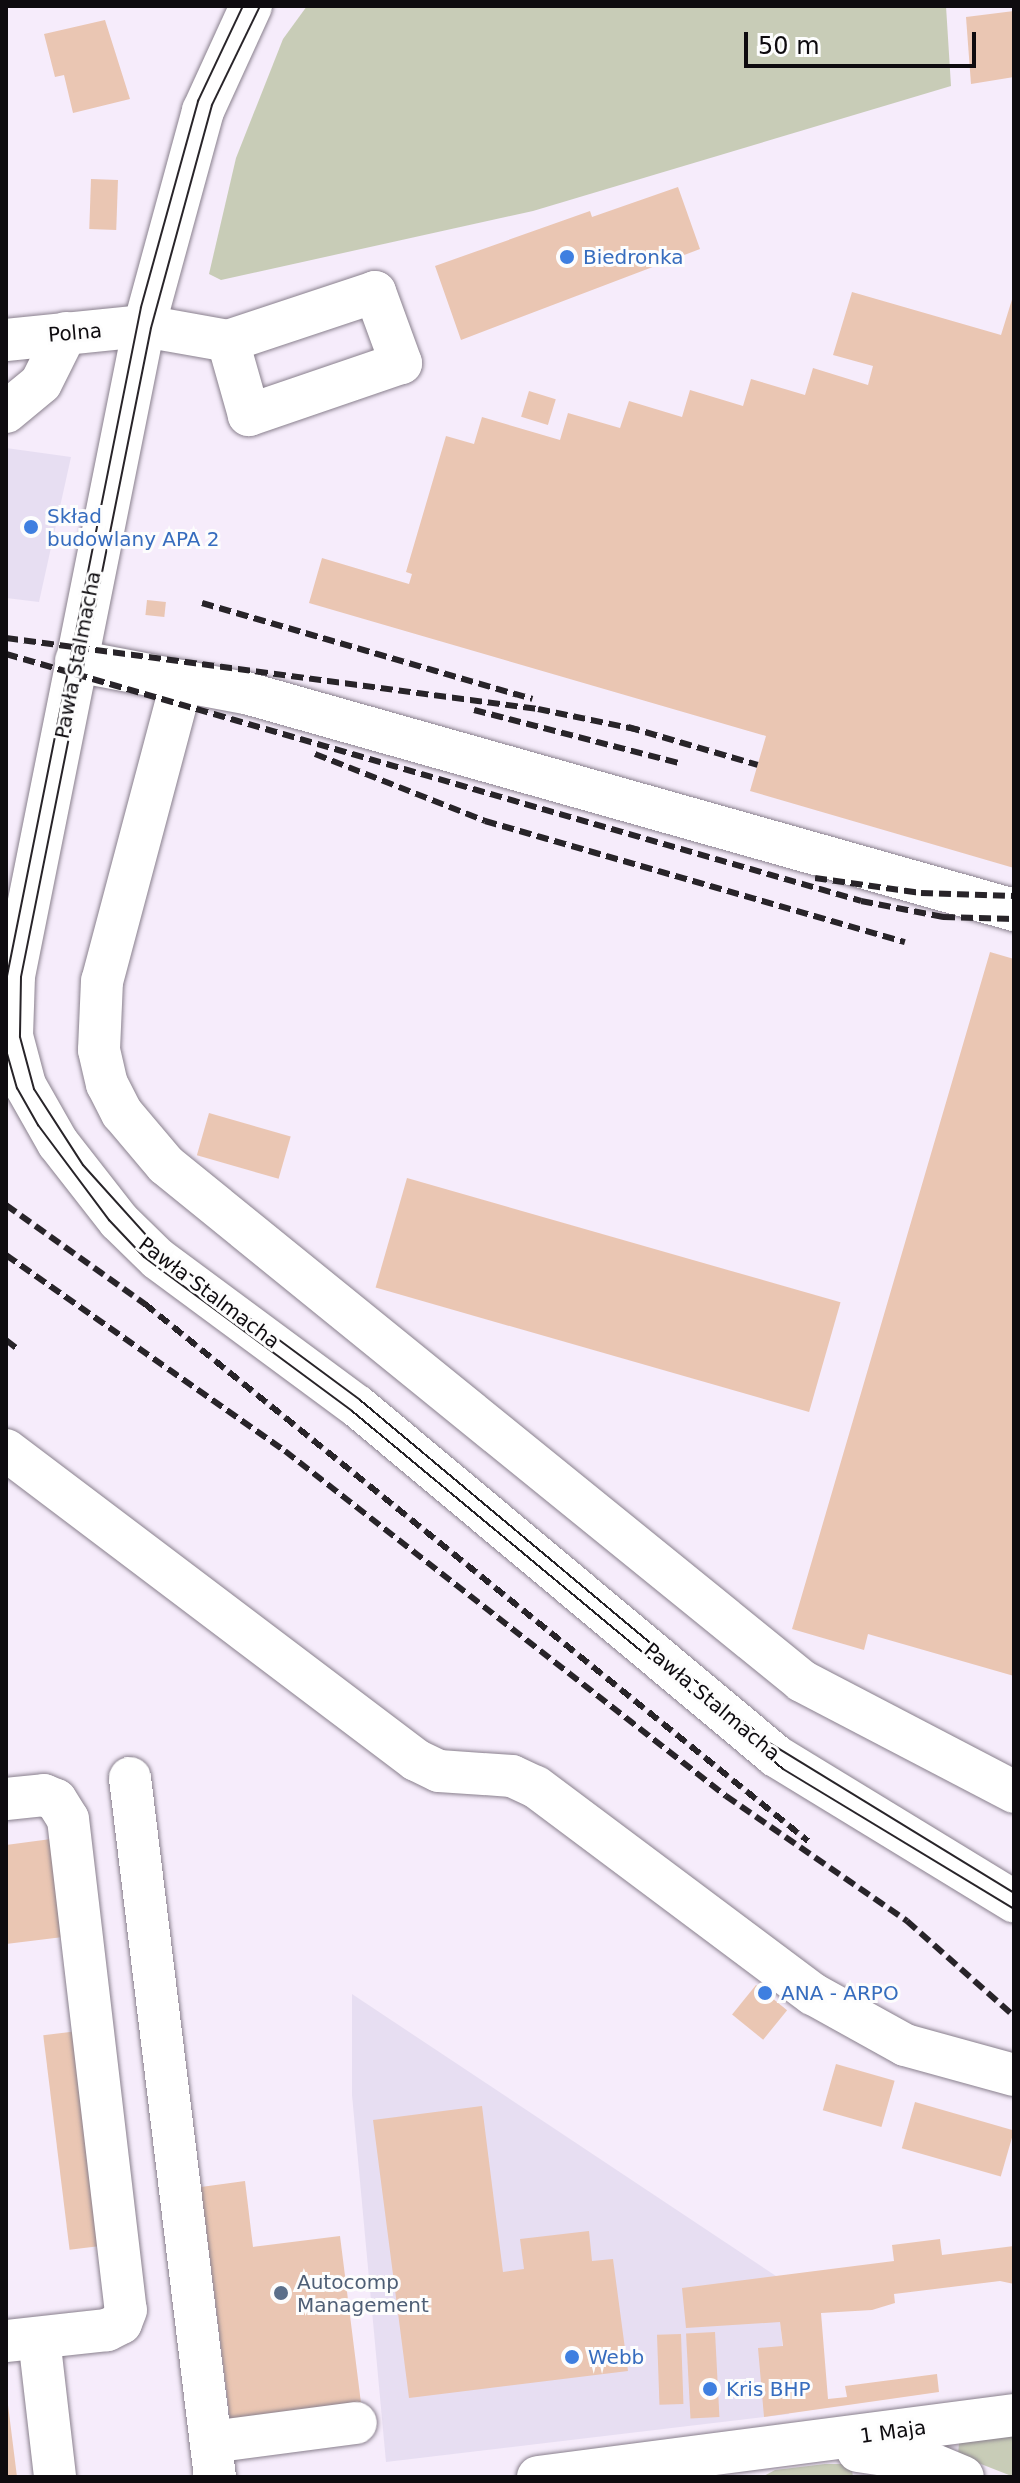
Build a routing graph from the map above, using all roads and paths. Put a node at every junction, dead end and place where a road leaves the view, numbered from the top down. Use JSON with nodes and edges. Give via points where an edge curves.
{"nodes":[{"id":1,"x":251,"y":6,"type":"edge"},
{"id":2,"x":144,"y":326,"type":"junction"},
{"id":3,"x":66,"y":333,"type":"junction"},
{"id":4,"x":6,"y":340,"type":"edge"},
{"id":5,"x":228,"y":341,"type":"dead end"},
{"id":6,"x":6,"y":412,"type":"edge"},
{"id":7,"x":76,"y":661,"type":"junction"},
{"id":8,"x":182,"y":681,"type":"junction"},
{"id":9,"x":19,"y":885,"type":"edge"},
{"id":10,"x":1007,"y":904,"type":"edge"},
{"id":11,"x":9,"y":1036,"type":"edge"},
{"id":12,"x":6,"y":1450,"type":"edge"},
{"id":13,"x":130,"y":1778,"type":"dead end"},
{"id":14,"x":1014,"y":1792,"type":"edge"},
{"id":15,"x":6,"y":1799,"type":"edge"},
{"id":16,"x":1014,"y":1901,"type":"edge"},
{"id":17,"x":1014,"y":2075,"type":"edge"},
{"id":18,"x":23,"y":2339,"type":"edge"},
{"id":19,"x":1014,"y":2415,"type":"edge"},
{"id":20,"x":356,"y":2423,"type":"dead end"},
{"id":21,"x":772,"y":2449,"type":"junction"},
{"id":22,"x":213,"y":2460,"type":"edge"},
{"id":23,"x":55,"y":2477,"type":"edge"},
{"id":24,"x":538,"y":2477,"type":"edge"},
{"id":25,"x":963,"y":2477,"type":"edge"}],
"edges":[{"from":1,"to":2,"type":"street","name":"Pawła Stalmacha","via":[[205,102]]},
{"from":2,"to":3,"type":"street","name":"Polna"},
{"from":2,"to":5,"type":"street","name":"Polna"},
{"from":2,"to":7,"type":"street","name":"Pawła Stalmacha"},
{"from":3,"to":4,"type":"street","name":"Polna"},
{"from":3,"to":6,"type":"street","via":[[41,383]]},
{"from":7,"to":8,"type":"street"},
{"from":7,"to":9,"type":"street","name":"Pawła Stalmacha"},
{"from":8,"to":10,"type":"street","via":[[246,693]]},
{"from":8,"to":14,"type":"street","via":[[102,981],[99,1050],[107,1084],[122,1113],[166,1165],[802,1681]]},
{"from":9,"to":11,"type":"street","name":"Pawła Stalmacha"},
{"from":11,"to":16,"type":"street","name":"Pawła Stalmacha","via":[[23,1080],[48,1128],[114,1215],[150,1252],[357,1406],[776,1756]]},
{"from":12,"to":17,"type":"street","via":[[416,1760],[439,1771],[512,1776],[536,1787],[813,1994],[905,2045]]},
{"from":13,"to":22,"type":"street"},
{"from":15,"to":18,"type":"street","via":[[44,1795],[56,1800],[68,1819],[126,2310],[121,2323],[107,2330]]},
{"from":18,"to":23,"type":"street"},
{"from":19,"to":21,"type":"street","name":"1 Maja"},
{"from":20,"to":22,"type":"street"},
{"from":21,"to":24,"type":"street","name":"1 Maja"},
{"from":21,"to":25,"type":"street","name":"1 Maja","via":[[880,2453],[925,2461]]}]}
